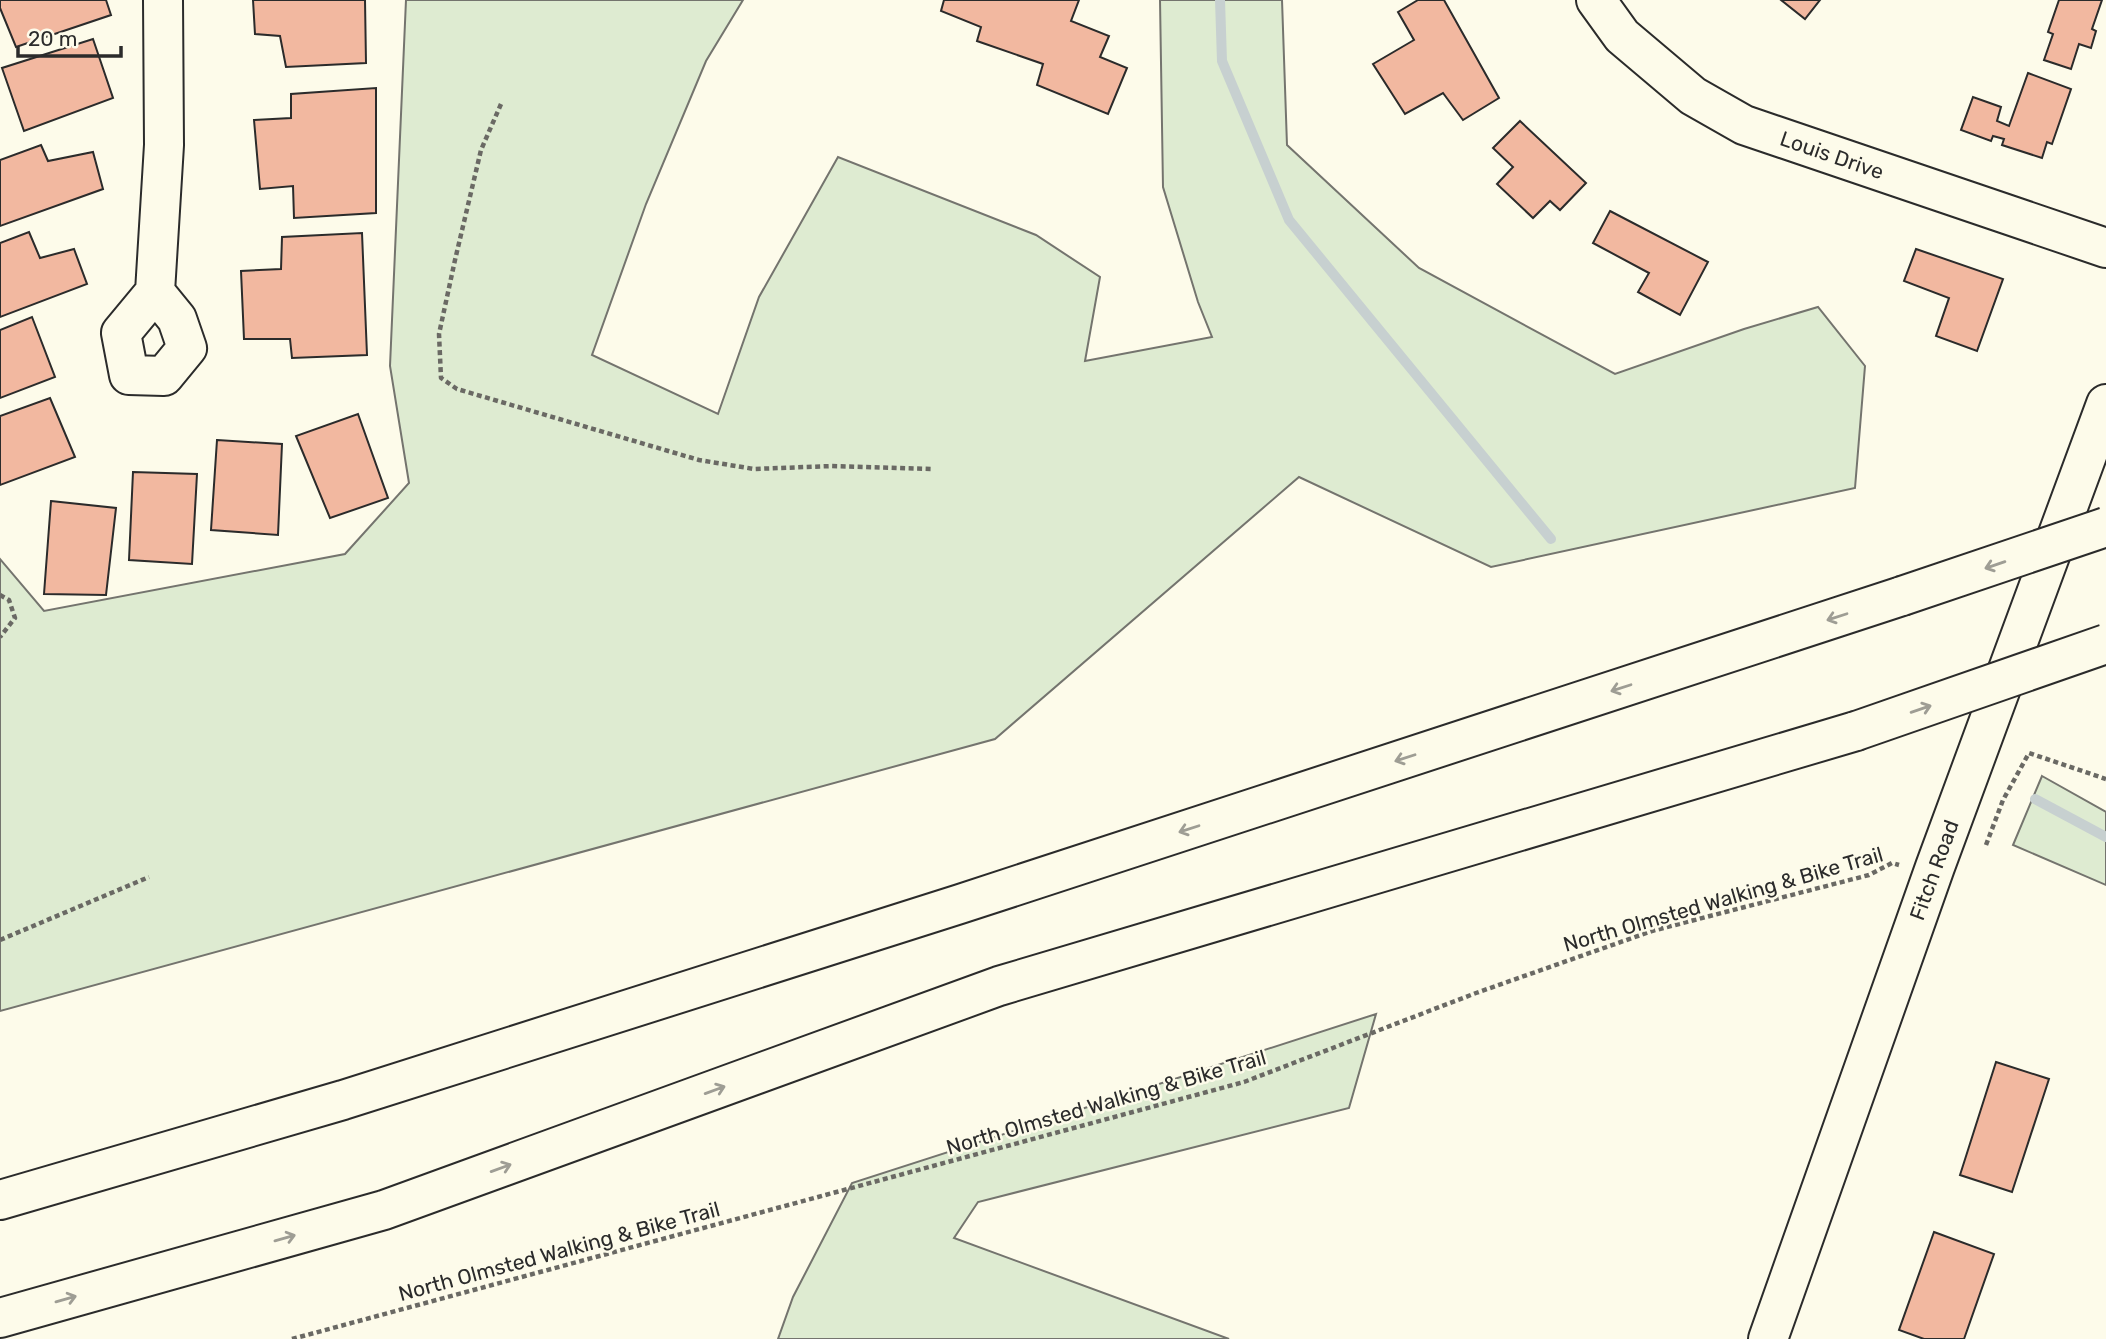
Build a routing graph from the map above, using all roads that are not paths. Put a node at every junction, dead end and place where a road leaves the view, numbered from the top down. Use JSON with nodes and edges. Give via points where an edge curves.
{"nodes":[{"id":1,"x":163,"y":0,"type":"edge"},
{"id":2,"x":1596,"y":0,"type":"edge"},
{"id":3,"x":2106,"y":248,"type":"edge"},
{"id":4,"x":155,"y":292,"type":"dead end"},
{"id":5,"x":2106,"y":404,"type":"edge"},
{"id":6,"x":2106,"y":527,"type":"edge"},
{"id":7,"x":2106,"y":645,"type":"edge"},
{"id":8,"x":0,"y":1199,"type":"edge"},
{"id":9,"x":0,"y":1318,"type":"edge"},
{"id":10,"x":1768,"y":1339,"type":"edge"}],
"edges":[{"from":1,"to":4,"type":"main road","via":[[164,145]]},
{"from":2,"to":3,"type":"main road","name":"Louis Drive","via":[[1622,36],[1693,96],[1744,125]]},
{"from":5,"to":10,"type":"main road","name":"Fitch Road"},
{"from":6,"to":8,"type":"main road","one_way":true,"bridge":true,"via":[[974,899],[369,1092]]},
{"from":9,"to":7,"type":"main road","one_way":true,"bridge":true,"via":[[384,1210],[999,986],[1856,731]]}]}
